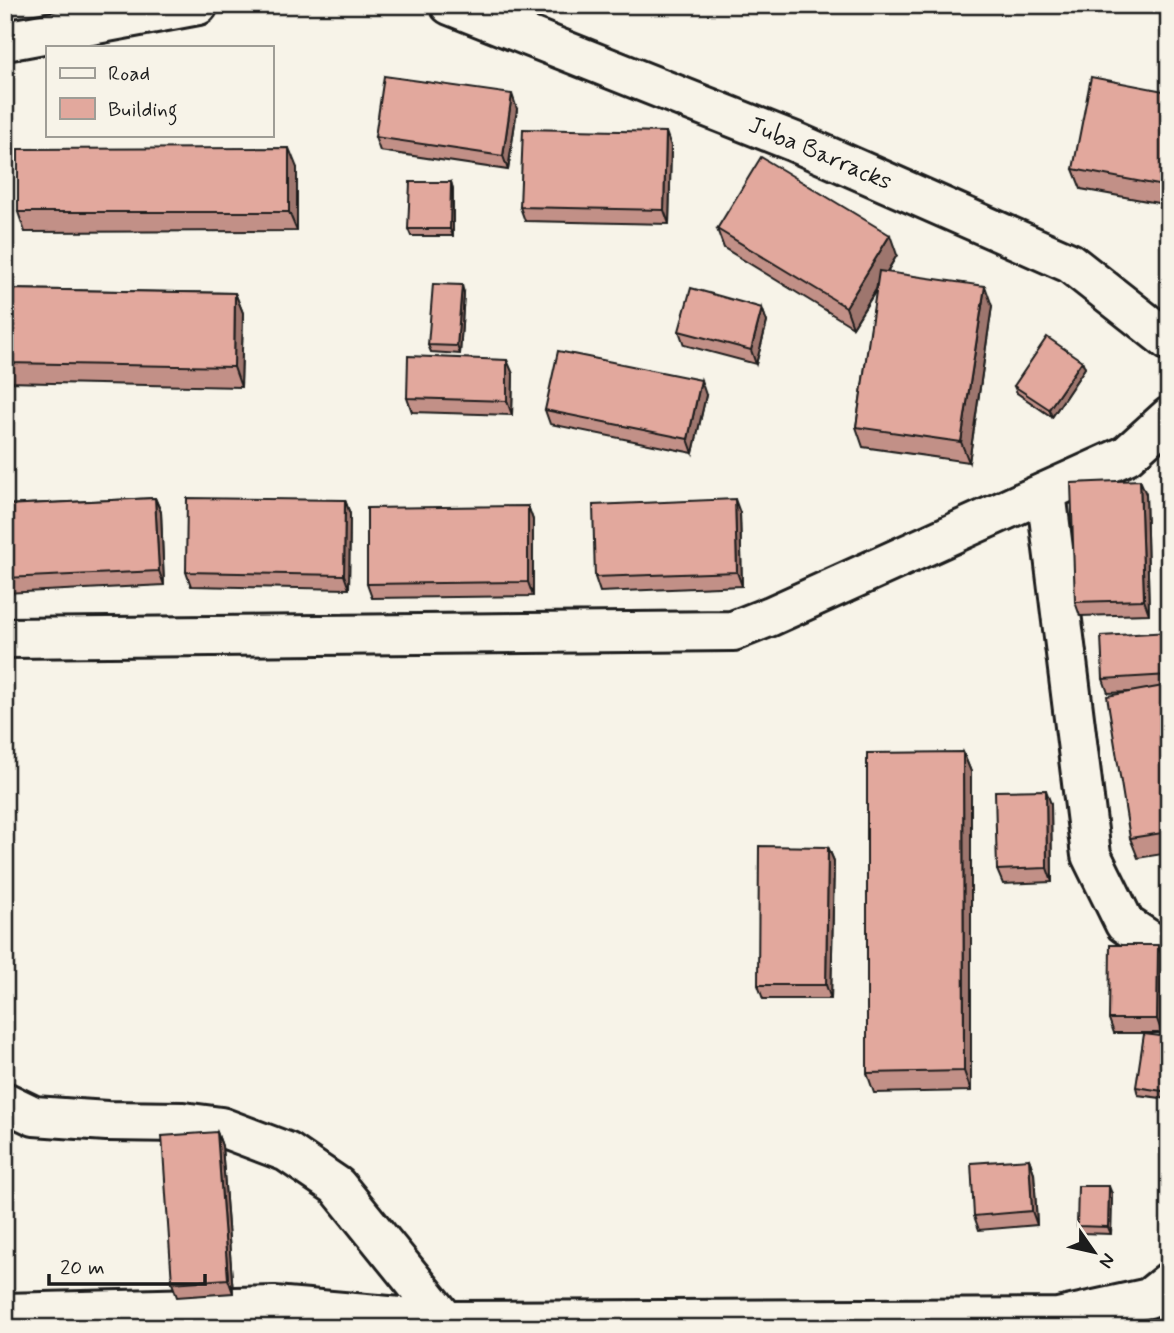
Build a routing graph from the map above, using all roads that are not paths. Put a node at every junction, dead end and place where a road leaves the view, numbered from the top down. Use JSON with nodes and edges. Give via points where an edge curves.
{"nodes":[{"id":1,"x":198,"y":5,"type":"edge"},
{"id":2,"x":450,"y":5,"type":"edge"},
{"id":3,"x":5,"y":41,"type":"edge"},
{"id":4,"x":1169,"y":341,"type":"edge"},
{"id":5,"x":1169,"y":417,"type":"edge"},
{"id":6,"x":1046,"y":492,"type":"junction"},
{"id":7,"x":5,"y":638,"type":"edge"},
{"id":8,"x":1169,"y":953,"type":"edge"},
{"id":9,"x":5,"y":1102,"type":"edge"},
{"id":10,"x":1169,"y":1282,"type":"edge"},
{"id":11,"x":5,"y":1313,"type":"edge"},
{"id":12,"x":446,"y":1321,"type":"junction"},
{"id":13,"x":1058,"y":1323,"type":"edge"}],
"edges":[{"from":1,"to":3,"type":"street"},
{"from":2,"to":4,"type":"street","name":"Juba Barracks","via":[[795,142],[1070,263]]},
{"from":5,"to":6,"type":"street","via":[[1127,455]]},
{"from":6,"to":7,"type":"street","via":[[733,631]]},
{"from":6,"to":8,"type":"street","via":[[1091,855],[1125,924]]},
{"from":9,"to":12,"type":"street","via":[[34,1116],[221,1127],[286,1152],[337,1186]]},
{"from":10,"to":13,"type":"street","via":[[1149,1298]]},
{"from":11,"to":12,"type":"street","via":[[274,1306]]},
{"from":12,"to":13,"type":"street"}]}
